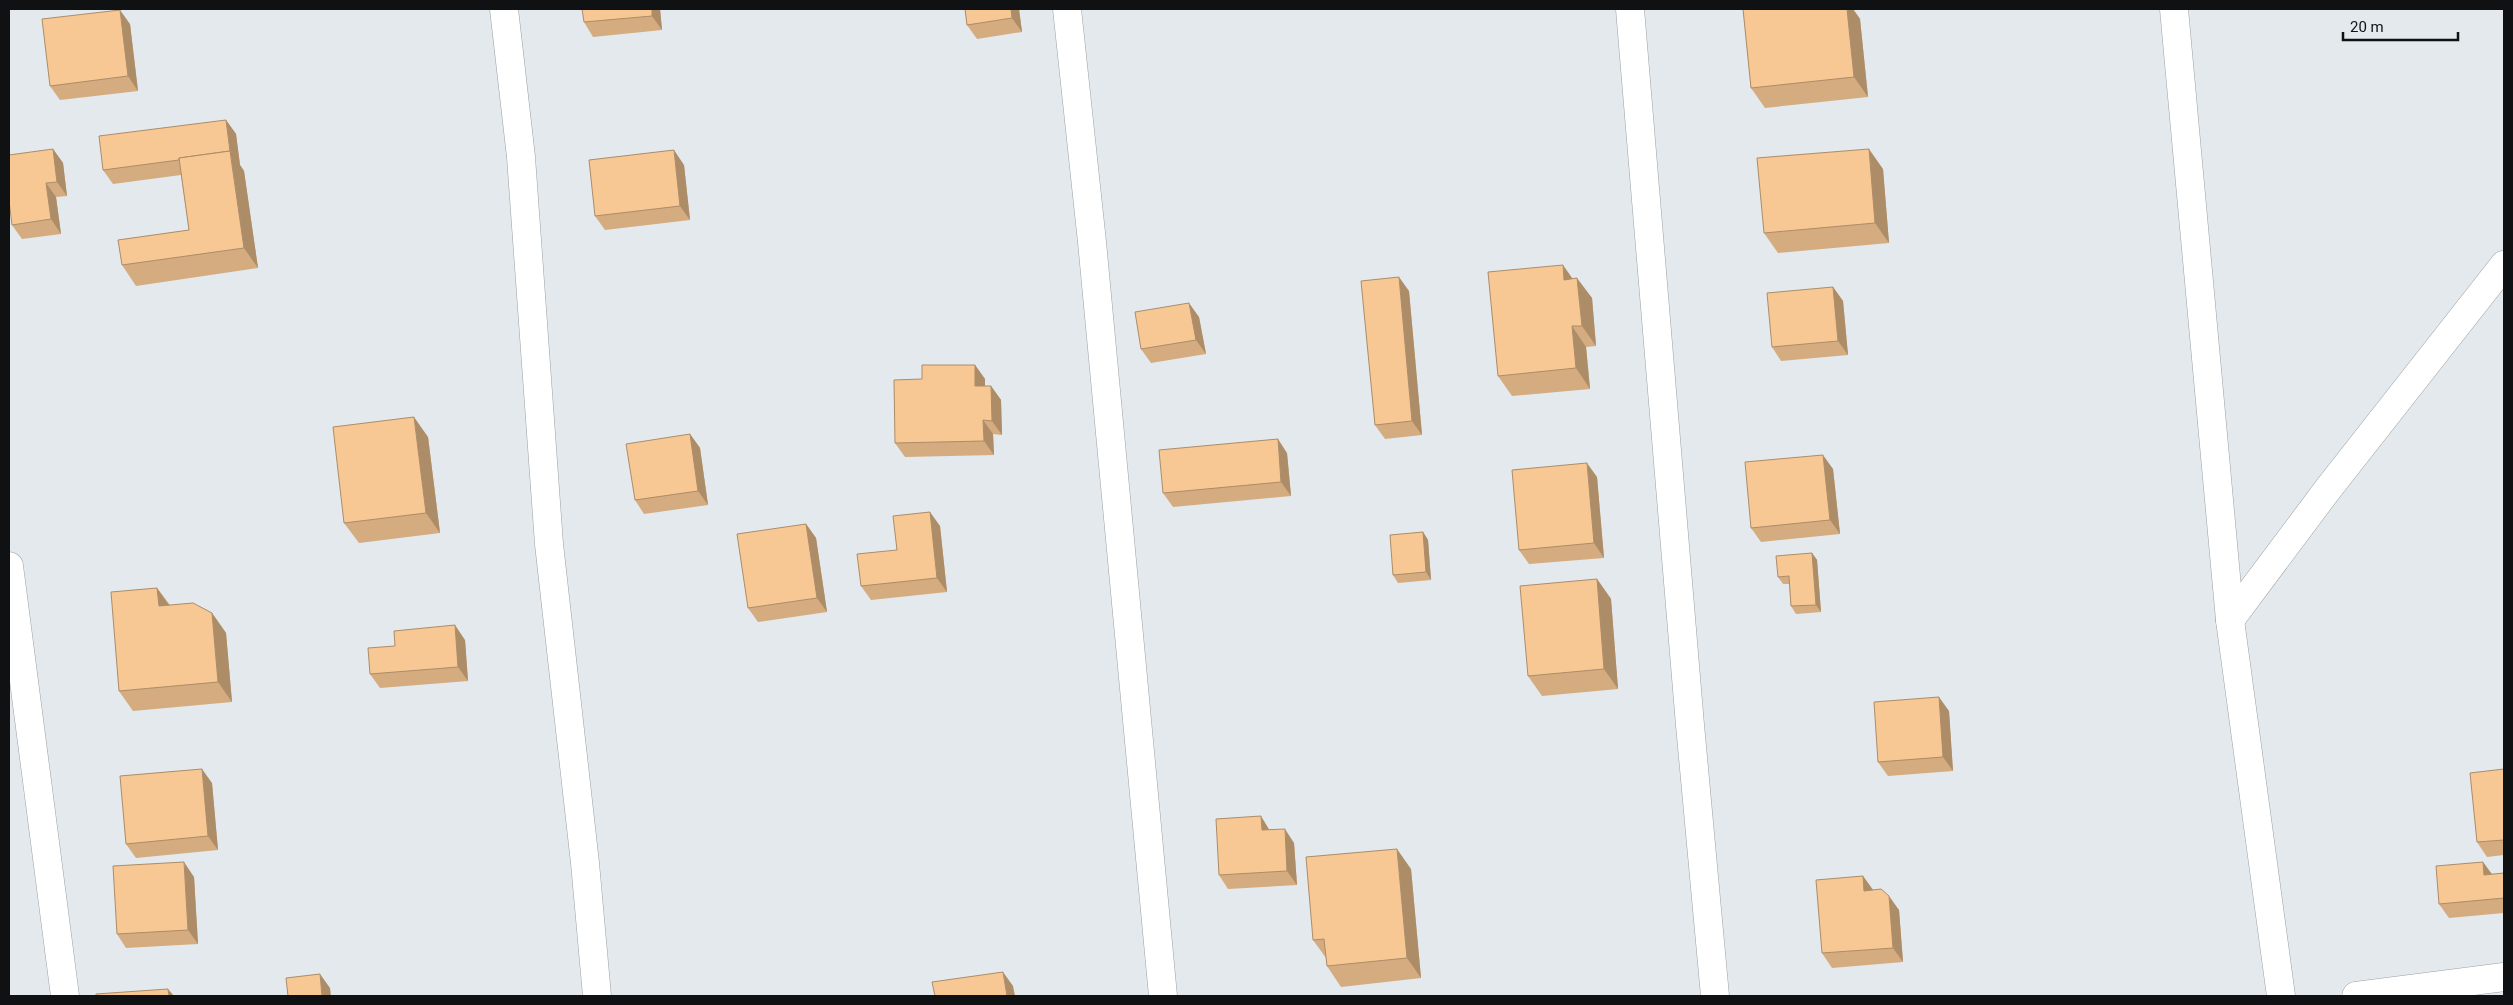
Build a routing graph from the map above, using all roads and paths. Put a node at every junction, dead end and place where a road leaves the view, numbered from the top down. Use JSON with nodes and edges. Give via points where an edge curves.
{"nodes":[{"id":1,"x":504,"y":9,"type":"edge"},
{"id":2,"x":1066,"y":9,"type":"edge"},
{"id":3,"x":1630,"y":9,"type":"edge"},
{"id":4,"x":2174,"y":9,"type":"edge"},
{"id":5,"x":2504,"y":265,"type":"edge"},
{"id":6,"x":9,"y":566,"type":"edge"},
{"id":7,"x":2230,"y":620,"type":"junction"},
{"id":8,"x":2504,"y":977,"type":"edge"},
{"id":9,"x":65,"y":996,"type":"edge"},
{"id":10,"x":597,"y":996,"type":"edge"},
{"id":11,"x":1163,"y":996,"type":"edge"},
{"id":12,"x":1715,"y":996,"type":"edge"},
{"id":13,"x":2281,"y":996,"type":"edge"},
{"id":14,"x":2356,"y":996,"type":"edge"}],
"edges":[{"from":1,"to":10,"type":"street","via":[[521,157],[549,544]]},
{"from":2,"to":11,"type":"street","via":[[1092,242]]},
{"from":3,"to":12,"type":"street"},
{"from":4,"to":7,"type":"street"},
{"from":5,"to":7,"type":"street"},
{"from":6,"to":9,"type":"street"},
{"from":7,"to":13,"type":"street"},
{"from":8,"to":14,"type":"street"}]}
